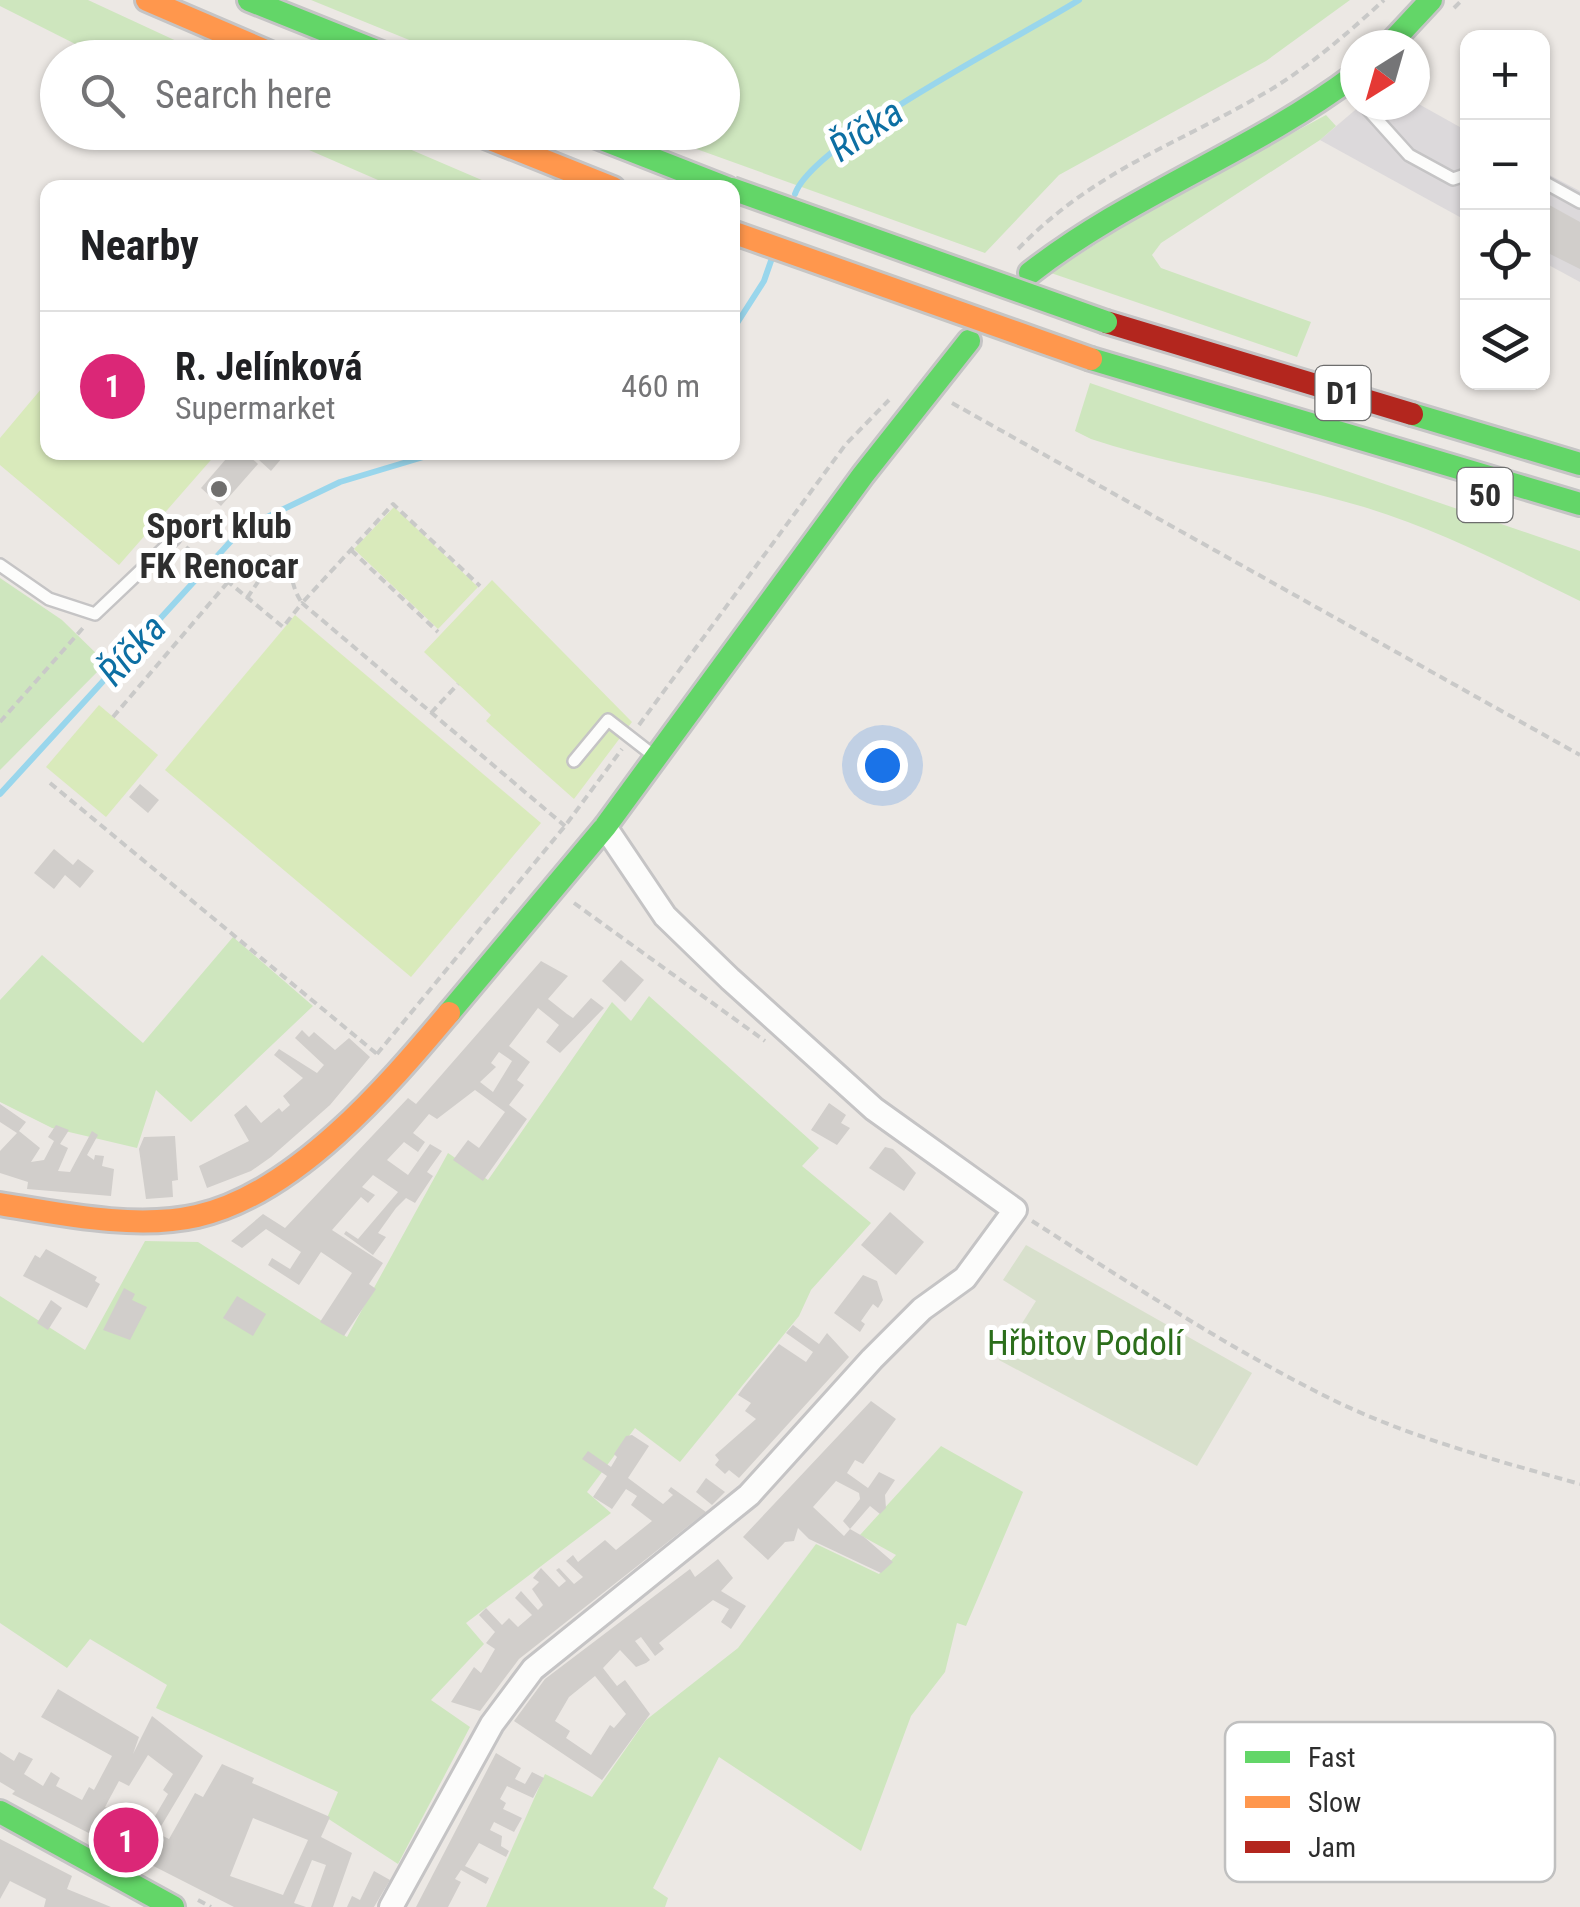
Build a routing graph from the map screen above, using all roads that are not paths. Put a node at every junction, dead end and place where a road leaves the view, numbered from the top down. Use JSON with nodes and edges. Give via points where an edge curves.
{"nodes":[{"id":1,"x":147,"y":0,"type":"edge"},
{"id":2,"x":249,"y":0,"type":"edge"},
{"id":3,"x":1431,"y":0,"type":"edge"},
{"id":4,"x":1402,"y":30,"type":"edge"},
{"id":5,"x":240,"y":40,"type":"edge"},
{"id":6,"x":349,"y":40,"type":"edge"},
{"id":7,"x":1340,"y":90,"type":"edge"},
{"id":8,"x":1378,"y":120,"type":"edge"},
{"id":9,"x":518,"y":150,"type":"edge"},
{"id":10,"x":629,"y":150,"type":"edge"},
{"id":11,"x":1460,"y":177,"type":"edge"},
{"id":12,"x":593,"y":180,"type":"edge"},
{"id":13,"x":707,"y":180,"type":"edge"},
{"id":14,"x":1550,"y":185,"type":"edge"},
{"id":15,"x":740,"y":192,"type":"edge"},
{"id":16,"x":1580,"y":202,"type":"edge"},
{"id":17,"x":740,"y":235,"type":"edge"},
{"id":18,"x":1030,"y":273,"type":"dead end"},
{"id":19,"x":969,"y":341,"type":"dead end"},
{"id":20,"x":1224,"y":402,"type":"junction"},
{"id":21,"x":1580,"y":464,"type":"edge"},
{"id":22,"x":1580,"y":504,"type":"edge"},
{"id":23,"x":1580,"y":526,"type":"edge"},
{"id":24,"x":175,"y":538,"type":"road end"},
{"id":25,"x":0,"y":566,"type":"edge"},
{"id":26,"x":656,"y":757,"type":"junction"},
{"id":27,"x":574,"y":761,"type":"dead end"},
{"id":28,"x":605,"y":828,"type":"junction"},
{"id":29,"x":0,"y":1204,"type":"edge"},
{"id":30,"x":0,"y":1812,"type":"edge"},
{"id":31,"x":174,"y":1907,"type":"edge"},
{"id":32,"x":390,"y":1907,"type":"edge"}],
"edges":[{"from":1,"to":5,"type":"main road"},
{"from":2,"to":6,"type":"main road"},
{"from":3,"to":4,"type":"main road"},
{"from":7,"to":18,"type":"main road","via":[[1104,218]]},
{"from":8,"to":11,"type":"lane","via":[[1409,155]]},
{"from":9,"to":12,"type":"main road"},
{"from":10,"to":13,"type":"main road","number":"D1"},
{"from":14,"to":16,"type":"lane"},
{"from":15,"to":21,"type":"main road","number":"D1","bridge":true,"via":[[1106,322]]},
{"from":17,"to":20,"type":"main road","number":"D1","bridge":true},
{"from":19,"to":26,"type":"main road"},
{"from":20,"to":22,"type":"main road","number":"D1"},
{"from":20,"to":23,"type":"main road","number":"50"},
{"from":24,"to":25,"type":"lane","via":[[95,614],[49,598]]},
{"from":26,"to":27,"type":"lane","via":[[608,720]]},
{"from":26,"to":28,"type":"main road"},
{"from":28,"to":29,"type":"main road","via":[[400,1073],[267,1187],[197,1216],[100,1220]]},
{"from":28,"to":32,"type":"street","via":[[665,916],[730,978],[874,1109],[1015,1210],[965,1278],[872,1359],[749,1495],[532,1669],[492,1724]]},
{"from":30,"to":31,"type":"main road"}]}
